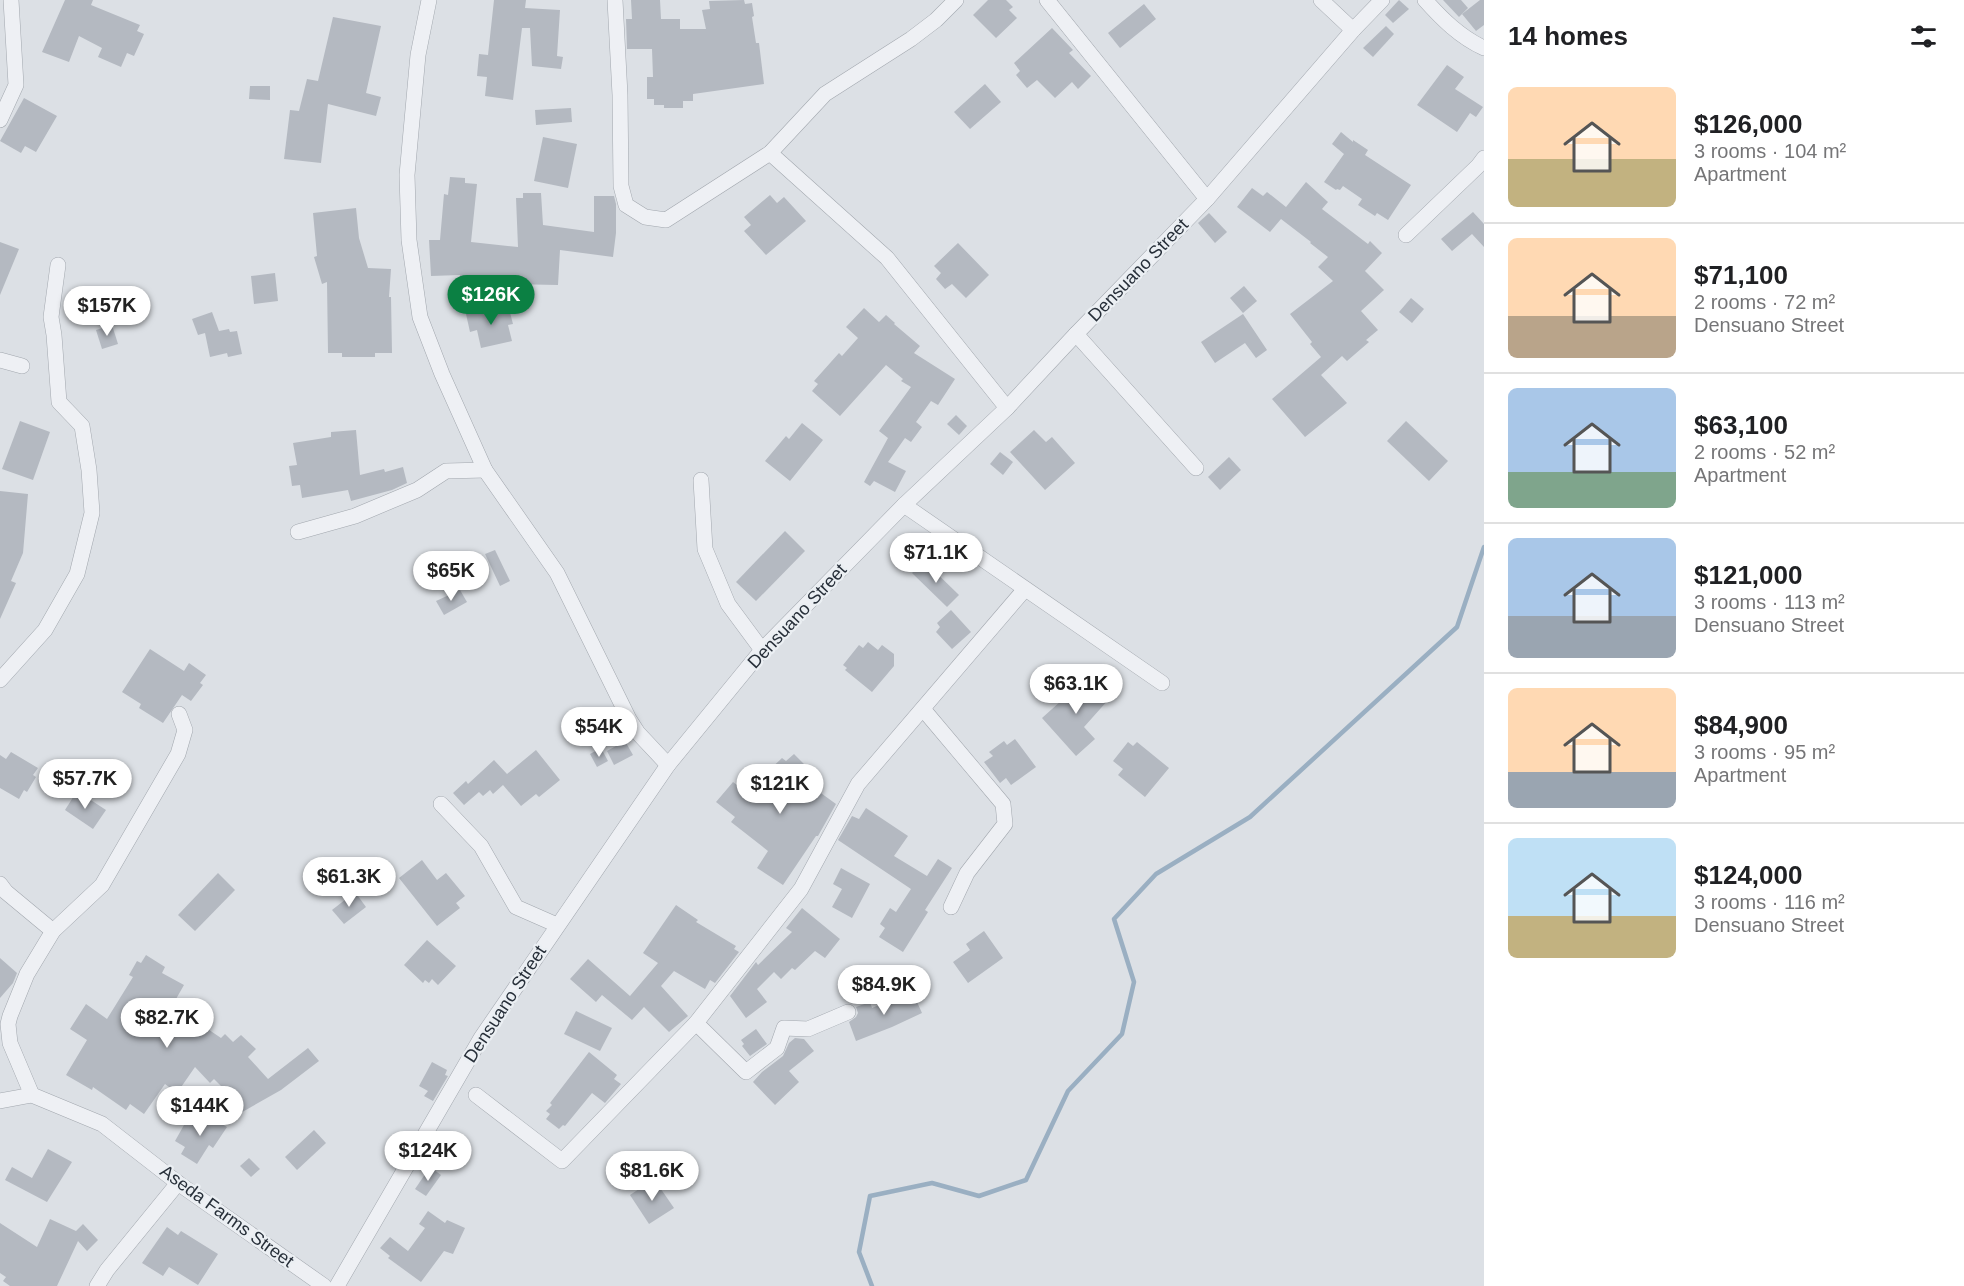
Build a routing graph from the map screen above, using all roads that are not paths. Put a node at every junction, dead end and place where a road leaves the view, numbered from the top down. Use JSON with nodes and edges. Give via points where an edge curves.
{"nodes":[{"id":1,"x":11,"y":0,"type":"edge"},
{"id":2,"x":429,"y":0,"type":"edge"},
{"id":3,"x":615,"y":0,"type":"edge"},
{"id":4,"x":956,"y":0,"type":"edge"},
{"id":5,"x":1047,"y":0,"type":"edge"},
{"id":6,"x":1321,"y":0,"type":"edge"},
{"id":7,"x":1382,"y":0,"type":"edge"},
{"id":8,"x":1425,"y":0,"type":"edge"},
{"id":9,"x":1353,"y":30,"type":"junction"},
{"id":10,"x":1484,"y":48,"type":"edge"},
{"id":11,"x":0,"y":120,"type":"edge"},
{"id":12,"x":770,"y":153,"type":"junction"},
{"id":13,"x":1484,"y":158,"type":"edge"},
{"id":14,"x":1207,"y":199,"type":"junction"},
{"id":15,"x":1406,"y":235,"type":"dead end"},
{"id":16,"x":58,"y":265,"type":"dead end"},
{"id":17,"x":1076,"y":334,"type":"junction"},
{"id":18,"x":0,"y":360,"type":"edge"},
{"id":19,"x":22,"y":366,"type":"dead end"},
{"id":20,"x":1007,"y":408,"type":"junction"},
{"id":21,"x":1196,"y":468,"type":"dead end"},
{"id":22,"x":485,"y":470,"type":"junction"},
{"id":23,"x":701,"y":480,"type":"dead end"},
{"id":24,"x":904,"y":505,"type":"junction"},
{"id":25,"x":298,"y":532,"type":"dead end"},
{"id":26,"x":1025,"y":589,"type":"junction"},
{"id":27,"x":762,"y":650,"type":"junction"},
{"id":28,"x":0,"y":680,"type":"edge"},
{"id":29,"x":1162,"y":683,"type":"dead end"},
{"id":30,"x":923,"y":709,"type":"junction"},
{"id":31,"x":179,"y":714,"type":"dead end"},
{"id":32,"x":668,"y":765,"type":"junction"},
{"id":33,"x":441,"y":804,"type":"dead end"},
{"id":34,"x":0,"y":884,"type":"edge"},
{"id":35,"x":951,"y":907,"type":"dead end"},
{"id":36,"x":557,"y":926,"type":"junction"},
{"id":37,"x":54,"y":931,"type":"junction"},
{"id":38,"x":848,"y":1012,"type":"dead end"},
{"id":39,"x":696,"y":1023,"type":"junction"},
{"id":40,"x":32,"y":1095,"type":"junction"},
{"id":41,"x":476,"y":1095,"type":"dead end"},
{"id":42,"x":0,"y":1101,"type":"edge"},
{"id":43,"x":178,"y":1183,"type":"junction"},
{"id":44,"x":97,"y":1286,"type":"edge"},
{"id":45,"x":324,"y":1286,"type":"edge"},
{"id":46,"x":337,"y":1286,"type":"edge"}],
"edges":[{"from":1,"to":11,"type":"street","via":[[16,85]]},
{"from":2,"to":22,"type":"street","via":[[418,55],[407,175],[409,240],[420,317]]},
{"from":3,"to":12,"type":"street","via":[[621,186],[626,205],[645,217],[666,220]]},
{"from":4,"to":12,"type":"street","via":[[911,39],[825,94]]},
{"from":5,"to":14,"type":"street"},
{"from":6,"to":9,"type":"street"},
{"from":7,"to":9,"type":"street","name":"Densuano Street"},
{"from":8,"to":10,"type":"street","via":[[1447,24]]},
{"from":9,"to":14,"type":"street","name":"Densuano Street"},
{"from":12,"to":20,"type":"street","via":[[887,258]]},
{"from":13,"to":15,"type":"street"},
{"from":14,"to":17,"type":"street","name":"Densuano Street"},
{"from":16,"to":28,"type":"street","via":[[51,317],[59,402],[82,426],[92,513],[77,574],[45,630]]},
{"from":17,"to":20,"type":"street","name":"Densuano Street"},
{"from":17,"to":21,"type":"street"},
{"from":18,"to":19,"type":"street"},
{"from":20,"to":24,"type":"street","name":"Densuano Street"},
{"from":22,"to":25,"type":"street","via":[[446,471],[417,490],[355,516]]},
{"from":22,"to":32,"type":"street","via":[[557,573],[629,719]]},
{"from":23,"to":27,"type":"street","via":[[705,549],[728,604]]},
{"from":24,"to":26,"type":"street"},
{"from":24,"to":27,"type":"street","name":"Densuano Street"},
{"from":26,"to":29,"type":"street"},
{"from":26,"to":30,"type":"street"},
{"from":27,"to":32,"type":"street","name":"Densuano Street"},
{"from":30,"to":35,"type":"street","via":[[1003,804],[1005,824],[967,873]]},
{"from":30,"to":39,"type":"street","via":[[858,784],[801,889]]},
{"from":31,"to":37,"type":"street","via":[[185,730],[178,754],[102,885]]},
{"from":32,"to":36,"type":"street","name":"Densuano Street"},
{"from":33,"to":36,"type":"street","via":[[481,846],[516,908]]},
{"from":34,"to":37,"type":"street"},
{"from":36,"to":46,"type":"street","name":"Densuano Street","via":[[481,1038]]},
{"from":37,"to":40,"type":"street","via":[[27,974],[8,1023],[10,1043]]},
{"from":38,"to":39,"type":"street","via":[[808,1029],[784,1028],[777,1048],[746,1072]]},
{"from":39,"to":41,"type":"street","via":[[562,1161]]},
{"from":40,"to":42,"type":"street"},
{"from":40,"to":43,"type":"street","name":"Aseda Farms Street","via":[[102,1124]]},
{"from":43,"to":44,"type":"street"},
{"from":43,"to":45,"type":"street","name":"Aseda Farms Street"}]}
